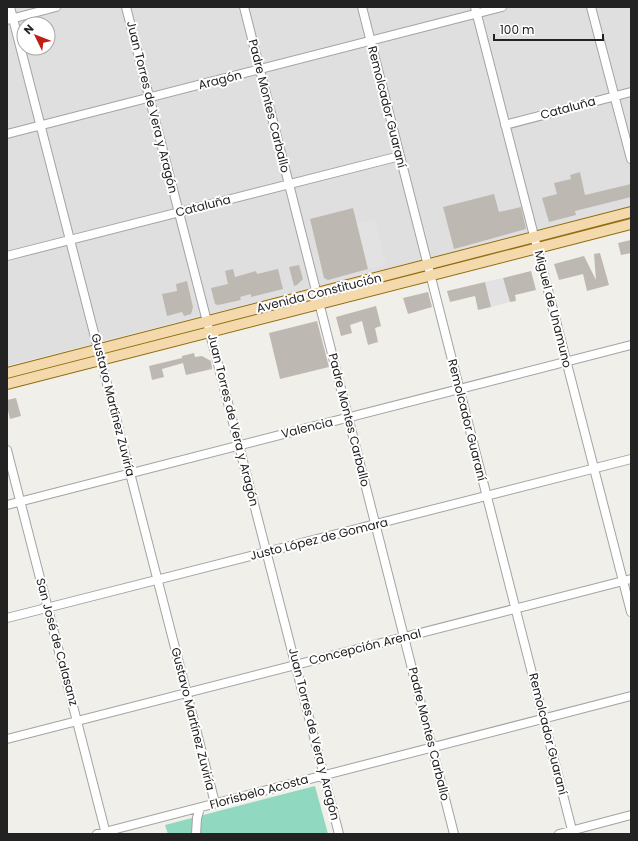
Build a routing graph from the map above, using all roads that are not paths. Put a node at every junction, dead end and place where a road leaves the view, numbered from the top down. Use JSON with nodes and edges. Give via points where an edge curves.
{"nodes":[{"id":1,"x":10,"y":7,"type":"edge"},
{"id":2,"x":56,"y":7,"type":"edge"},
{"id":3,"x":126,"y":7,"type":"edge"},
{"id":4,"x":244,"y":7,"type":"edge"},
{"id":5,"x":362,"y":7,"type":"edge"},
{"id":6,"x":502,"y":7,"type":"edge"},
{"id":7,"x":591,"y":7,"type":"edge"},
{"id":8,"x":476,"y":10,"type":"edge"},
{"id":9,"x":10,"y":19,"type":"edge"},
{"id":10,"x":370,"y":41,"type":"junction"},
{"id":11,"x":260,"y":69,"type":"junction"},
{"id":12,"x":631,"y":92,"type":"edge"},
{"id":13,"x":614,"y":96,"type":"junction"},
{"id":14,"x":150,"y":97,"type":"junction"},
{"id":15,"x":41,"y":125,"type":"junction"},
{"id":16,"x":506,"y":125,"type":"junction"},
{"id":17,"x":7,"y":134,"type":"edge"},
{"id":18,"x":400,"y":156,"type":"junction"},
{"id":19,"x":631,"y":159,"type":"edge"},
{"id":20,"x":289,"y":184,"type":"junction"},
{"id":21,"x":179,"y":212,"type":"junction"},
{"id":22,"x":631,"y":212,"type":"edge"},
{"id":23,"x":631,"y":224,"type":"edge"},
{"id":24,"x":534,"y":237,"type":"junction"},
{"id":25,"x":70,"y":240,"type":"junction"},
{"id":26,"x":537,"y":248,"type":"junction"},
{"id":27,"x":7,"y":256,"type":"edge"},
{"id":28,"x":427,"y":265,"type":"junction"},
{"id":29,"x":430,"y":276,"type":"junction"},
{"id":30,"x":316,"y":293,"type":"junction"},
{"id":31,"x":319,"y":304,"type":"junction"},
{"id":32,"x":207,"y":322,"type":"junction"},
{"id":33,"x":210,"y":332,"type":"junction"},
{"id":34,"x":631,"y":345,"type":"edge"},
{"id":35,"x":98,"y":350,"type":"junction"},
{"id":36,"x":101,"y":360,"type":"junction"},
{"id":37,"x":566,"y":361,"type":"junction"},
{"id":38,"x":7,"y":373,"type":"edge"},
{"id":39,"x":7,"y":384,"type":"edge"},
{"id":40,"x":459,"y":389,"type":"junction"},
{"id":41,"x":348,"y":417,"type":"junction"},
{"id":42,"x":239,"y":445,"type":"junction"},
{"id":43,"x":7,"y":450,"type":"edge"},
{"id":44,"x":631,"y":458,"type":"edge"},
{"id":45,"x":594,"y":468,"type":"junction"},
{"id":46,"x":130,"y":473,"type":"junction"},
{"id":47,"x":487,"y":496,"type":"junction"},
{"id":48,"x":20,"y":502,"type":"junction"},
{"id":49,"x":7,"y":505,"type":"edge"},
{"id":50,"x":375,"y":524,"type":"junction"},
{"id":51,"x":267,"y":552,"type":"junction"},
{"id":52,"x":158,"y":580,"type":"junction"},
{"id":53,"x":627,"y":580,"type":"edge"},
{"id":54,"x":48,"y":608,"type":"junction"},
{"id":55,"x":515,"y":608,"type":"junction"},
{"id":56,"x":631,"y":612,"type":"edge"},
{"id":57,"x":7,"y":618,"type":"edge"},
{"id":58,"x":404,"y":637,"type":"junction"},
{"id":59,"x":296,"y":665,"type":"junction"},
{"id":60,"x":186,"y":693,"type":"junction"},
{"id":61,"x":631,"y":696,"type":"edge"},
{"id":62,"x":544,"y":719,"type":"junction"},
{"id":63,"x":77,"y":720,"type":"junction"},
{"id":64,"x":7,"y":739,"type":"edge"},
{"id":65,"x":432,"y":748,"type":"junction"},
{"id":66,"x":324,"y":775,"type":"junction"},
{"id":67,"x":215,"y":803,"type":"junction"},
{"id":68,"x":200,"y":808,"type":"junction"},
{"id":69,"x":631,"y":815,"type":"edge"},
{"id":70,"x":572,"y":832,"type":"edge"},
{"id":71,"x":106,"y":833,"type":"edge"},
{"id":72,"x":97,"y":834,"type":"edge"},
{"id":73,"x":196,"y":834,"type":"edge"},
{"id":74,"x":339,"y":834,"type":"edge"},
{"id":75,"x":454,"y":834,"type":"edge"},
{"id":76,"x":559,"y":834,"type":"edge"}],
"edges":[{"from":1,"to":9,"type":"street","name":"Gustavo Martínez Zuviría"},
{"from":2,"to":9,"type":"street"},
{"from":3,"to":14,"type":"street","name":"Juan Torres de Vera y Aragón"},
{"from":4,"to":11,"type":"street","name":"Padre Montes Carballo"},
{"from":5,"to":10,"type":"street","name":"Remolcador Guaraní"},
{"from":6,"to":8,"type":"street","name":"Aragón"},
{"from":7,"to":13,"type":"street"},
{"from":8,"to":10,"type":"street","name":"Aragón"},
{"from":8,"to":16,"type":"street","name":"Miguel de Unamuno"},
{"from":9,"to":15,"type":"street","name":"Gustavo Martínez Zuviría"},
{"from":10,"to":11,"type":"street","name":"Aragón"},
{"from":10,"to":18,"type":"street","name":"Remolcador Guaraní"},
{"from":11,"to":14,"type":"street","name":"Aragón"},
{"from":11,"to":20,"type":"street","name":"Padre Montes Carballo"},
{"from":12,"to":13,"type":"street","name":"Cataluña"},
{"from":13,"to":16,"type":"street","name":"Cataluña"},
{"from":13,"to":19,"type":"street"},
{"from":14,"to":15,"type":"street","name":"Aragón"},
{"from":14,"to":21,"type":"street","name":"Juan Torres de Vera y Aragón"},
{"from":15,"to":17,"type":"street","name":"Aragón"},
{"from":15,"to":25,"type":"street","name":"Gustavo Martínez Zuviría"},
{"from":16,"to":24,"type":"street","name":"Miguel de Unamuno"},
{"from":18,"to":20,"type":"street","name":"Cataluña"},
{"from":18,"to":28,"type":"street","name":"Remolcador Guaraní"},
{"from":20,"to":21,"type":"street","name":"Cataluña"},
{"from":20,"to":30,"type":"street","name":"Padre Montes Carballo"},
{"from":21,"to":25,"type":"street","name":"Cataluña"},
{"from":21,"to":32,"type":"street","name":"Juan Torres de Vera y Aragón"},
{"from":22,"to":24,"type":"main road","name":"Avenida Constitución"},
{"from":23,"to":26,"type":"main road","name":"Avenida Constitución"},
{"from":24,"to":26,"type":"street","name":"Miguel de Unamuno"},
{"from":24,"to":28,"type":"main road","name":"Avenida Constitución"},
{"from":25,"to":27,"type":"street","name":"Cataluña"},
{"from":25,"to":35,"type":"street","name":"Gustavo Martínez Zuviría"},
{"from":26,"to":29,"type":"main road","name":"Avenida Constitución"},
{"from":26,"to":37,"type":"street","name":"Miguel de Unamuno"},
{"from":28,"to":29,"type":"street","name":"Remolcador Guaraní"},
{"from":28,"to":30,"type":"main road","name":"Avenida Constitución"},
{"from":29,"to":31,"type":"main road","name":"Avenida Constitución"},
{"from":29,"to":40,"type":"street","name":"Remolcador Guaraní"},
{"from":30,"to":31,"type":"street","name":"Padre Montes Carballo"},
{"from":30,"to":32,"type":"main road","name":"Avenida Constitución"},
{"from":31,"to":33,"type":"main road","name":"Avenida Constitución"},
{"from":31,"to":41,"type":"street","name":"Padre Montes Carballo"},
{"from":32,"to":33,"type":"street","name":"Juan Torres de Vera y Aragón"},
{"from":32,"to":35,"type":"main road","name":"Avenida Constitución"},
{"from":33,"to":36,"type":"main road","name":"Avenida Constitución"},
{"from":33,"to":42,"type":"street","name":"Juan Torres de Vera y Aragón"},
{"from":34,"to":37,"type":"street","name":"Valencia"},
{"from":35,"to":36,"type":"street","name":"Gustavo Martínez Zuviría"},
{"from":35,"to":38,"type":"main road","name":"Avenida Constitución"},
{"from":36,"to":39,"type":"main road","name":"Avenida Constitución"},
{"from":36,"to":46,"type":"street","name":"Gustavo Martínez Zuviría"},
{"from":37,"to":40,"type":"street","name":"Valencia"},
{"from":37,"to":45,"type":"street","name":"Miguel de Unamuno"},
{"from":40,"to":41,"type":"street","name":"Valencia"},
{"from":40,"to":47,"type":"street","name":"Remolcador Guaraní"},
{"from":41,"to":42,"type":"street","name":"Valencia"},
{"from":41,"to":50,"type":"street","name":"Padre Montes Carballo"},
{"from":42,"to":46,"type":"street","name":"Valencia"},
{"from":42,"to":51,"type":"street","name":"Juan Torres de Vera y Aragón"},
{"from":43,"to":48,"type":"street","name":"San José de Calasanz"},
{"from":44,"to":45,"type":"street","name":"Justo López de Gomara"},
{"from":45,"to":47,"type":"street","name":"Justo López de Gomara"},
{"from":45,"to":53,"type":"street","name":"Miguel de Unamuno"},
{"from":46,"to":48,"type":"street","name":"Valencia"},
{"from":46,"to":52,"type":"street","name":"Gustavo Martínez Zuviría"},
{"from":47,"to":50,"type":"street","name":"Justo López de Gomara"},
{"from":47,"to":55,"type":"street","name":"Remolcador Guaraní"},
{"from":48,"to":49,"type":"street","name":"Valencia"},
{"from":48,"to":54,"type":"street","name":"San José de Calasanz"},
{"from":50,"to":51,"type":"street","name":"Justo López de Gomara"},
{"from":50,"to":58,"type":"street","name":"Padre Montes Carballo"},
{"from":51,"to":52,"type":"street","name":"Justo López de Gomara"},
{"from":51,"to":59,"type":"street","name":"Juan Torres de Vera y Aragón"},
{"from":52,"to":54,"type":"street","name":"Justo López de Gomara"},
{"from":52,"to":60,"type":"street","name":"Gustavo Martínez Zuviría"},
{"from":53,"to":55,"type":"street","name":"Concepción Arenal"},
{"from":53,"to":56,"type":"street","name":"Miguel de Unamuno"},
{"from":54,"to":57,"type":"street","name":"Justo López de Gomara"},
{"from":54,"to":63,"type":"street","name":"San José de Calasanz"},
{"from":55,"to":58,"type":"street","name":"Concepción Arenal"},
{"from":55,"to":62,"type":"street","name":"Remolcador Guaraní"},
{"from":58,"to":59,"type":"street","name":"Concepción Arenal"},
{"from":58,"to":65,"type":"street","name":"Padre Montes Carballo"},
{"from":59,"to":60,"type":"street","name":"Concepción Arenal"},
{"from":59,"to":66,"type":"street","name":"Juan Torres de Vera y Aragón"},
{"from":60,"to":63,"type":"street","name":"Concepción Arenal"},
{"from":60,"to":67,"type":"street","name":"Gustavo Martínez Zuviría"},
{"from":61,"to":62,"type":"street","name":"Florisbelo Acosta"},
{"from":62,"to":65,"type":"street","name":"Florisbelo Acosta"},
{"from":62,"to":70,"type":"street","name":"Remolcador Guaraní"},
{"from":63,"to":64,"type":"street","name":"Concepción Arenal"},
{"from":63,"to":71,"type":"street","name":"San José de Calasanz"},
{"from":65,"to":66,"type":"street","name":"Florisbelo Acosta"},
{"from":65,"to":75,"type":"street","name":"Padre Montes Carballo"},
{"from":66,"to":67,"type":"street","name":"Florisbelo Acosta"},
{"from":66,"to":74,"type":"street","name":"Juan Torres de Vera y Aragón"},
{"from":67,"to":68,"type":"street","name":"Florisbelo Acosta"},
{"from":68,"to":71,"type":"street","name":"Florisbelo Acosta"},
{"from":68,"to":73,"type":"street"},
{"from":69,"to":70,"type":"street"},
{"from":70,"to":76,"type":"street"},
{"from":71,"to":72,"type":"street","name":"Florisbelo Acosta"}]}
